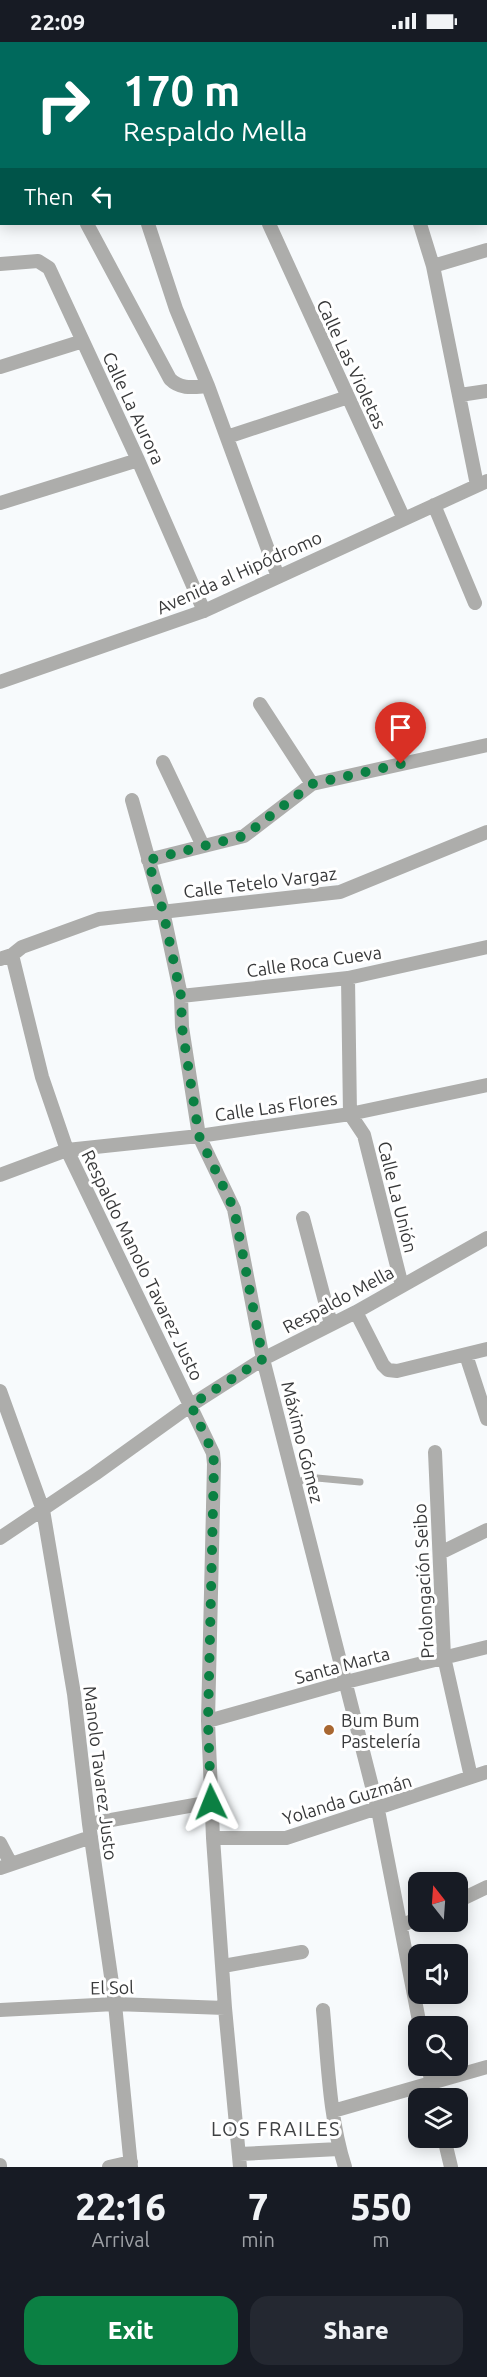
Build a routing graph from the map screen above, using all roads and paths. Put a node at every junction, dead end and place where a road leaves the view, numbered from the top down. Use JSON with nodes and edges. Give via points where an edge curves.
{"nodes":[{"id":1,"x":88,"y":225,"type":"edge"},
{"id":2,"x":148,"y":225,"type":"edge"},
{"id":3,"x":269,"y":225,"type":"edge"},
{"id":4,"x":420,"y":225,"type":"edge"},
{"id":5,"x":487,"y":250,"type":"edge"},
{"id":6,"x":1,"y":260,"type":"edge"},
{"id":7,"x":433,"y":266,"type":"junction"},
{"id":8,"x":83,"y":341,"type":"junction"},
{"id":9,"x":0,"y":367,"type":"edge"},
{"id":10,"x":208,"y":386,"type":"junction"},
{"id":11,"x":487,"y":391,"type":"edge"},
{"id":12,"x":460,"y":395,"type":"junction"},
{"id":13,"x":348,"y":398,"type":"junction"},
{"id":14,"x":226,"y":437,"type":"junction"},
{"id":15,"x":138,"y":460,"type":"junction"},
{"id":16,"x":482,"y":483,"type":"edge"},
{"id":17,"x":0,"y":503,"type":"edge"},
{"id":18,"x":434,"y":505,"type":"junction"},
{"id":19,"x":404,"y":519,"type":"junction"},
{"id":20,"x":278,"y":577,"type":"junction"},
{"id":21,"x":475,"y":603,"type":"dead end"},
{"id":22,"x":204,"y":611,"type":"junction"},
{"id":23,"x":0,"y":682,"type":"edge"},
{"id":24,"x":260,"y":704,"type":"dead end"},
{"id":25,"x":487,"y":745,"type":"edge"},
{"id":26,"x":163,"y":762,"type":"dead end"},
{"id":27,"x":312,"y":784,"type":"junction"},
{"id":28,"x":132,"y":800,"type":"dead end"},
{"id":29,"x":487,"y":832,"type":"edge"},
{"id":30,"x":203,"y":846,"type":"junction"},
{"id":31,"x":148,"y":860,"type":"junction"},
{"id":32,"x":163,"y":911,"type":"junction"},
{"id":33,"x":487,"y":947,"type":"edge"},
{"id":34,"x":6,"y":957,"type":"edge"},
{"id":35,"x":348,"y":978,"type":"junction"},
{"id":36,"x":181,"y":996,"type":"junction"},
{"id":37,"x":487,"y":1085,"type":"edge"},
{"id":38,"x":350,"y":1114,"type":"junction"},
{"id":39,"x":199,"y":1136,"type":"junction"},
{"id":40,"x":67,"y":1150,"type":"junction"},
{"id":41,"x":0,"y":1175,"type":"edge"},
{"id":42,"x":303,"y":1218,"type":"dead end"},
{"id":43,"x":487,"y":1238,"type":"edge"},
{"id":44,"x":402,"y":1286,"type":"junction"},
{"id":45,"x":356,"y":1312,"type":"junction"},
{"id":46,"x":332,"y":1324,"type":"junction"},
{"id":47,"x":487,"y":1349,"type":"edge"},
{"id":48,"x":466,"y":1355,"type":"junction"},
{"id":49,"x":263,"y":1359,"type":"junction"},
{"id":50,"x":0,"y":1391,"type":"edge"},
{"id":51,"x":191,"y":1405,"type":"junction"},
{"id":52,"x":487,"y":1419,"type":"edge"},
{"id":53,"x":435,"y":1452,"type":"dead end"},
{"id":54,"x":295,"y":1482,"type":"junction"},
{"id":55,"x":360,"y":1482,"type":"dead end"},
{"id":56,"x":43,"y":1510,"type":"junction"},
{"id":57,"x":487,"y":1530,"type":"edge"},
{"id":58,"x":0,"y":1538,"type":"edge"},
{"id":59,"x":440,"y":1553,"type":"junction"},
{"id":60,"x":487,"y":1647,"type":"edge"},
{"id":61,"x":444,"y":1657,"type":"junction"},
{"id":62,"x":346,"y":1682,"type":"junction"},
{"id":63,"x":208,"y":1721,"type":"junction"},
{"id":64,"x":487,"y":1772,"type":"edge"},
{"id":65,"x":471,"y":1778,"type":"junction"},
{"id":66,"x":211,"y":1802,"type":"junction"},
{"id":67,"x":378,"y":1810,"type":"junction"},
{"id":68,"x":90,"y":1831,"type":"junction"},
{"id":69,"x":213,"y":1838,"type":"junction"},
{"id":70,"x":0,"y":1843,"type":"edge"},
{"id":71,"x":6,"y":1866,"type":"edge"},
{"id":72,"x":487,"y":1887,"type":"edge"},
{"id":73,"x":468,"y":1896,"type":"edge"},
{"id":74,"x":408,"y":1923,"type":"edge"},
{"id":75,"x":401,"y":1926,"type":"junction"},
{"id":76,"x":302,"y":1952,"type":"dead end"},
{"id":77,"x":223,"y":1966,"type":"junction"},
{"id":78,"x":115,"y":2004,"type":"junction"},
{"id":79,"x":225,"y":2008,"type":"junction"},
{"id":80,"x":0,"y":2010,"type":"edge"},
{"id":81,"x":323,"y":2010,"type":"dead end"},
{"id":82,"x":418,"y":2016,"type":"edge"},
{"id":83,"x":487,"y":2067,"type":"edge"},
{"id":84,"x":430,"y":2076,"type":"edge"},
{"id":85,"x":431,"y":2082,"type":"junction"},
{"id":86,"x":432,"y":2088,"type":"edge"},
{"id":87,"x":333,"y":2111,"type":"junction"},
{"id":88,"x":446,"y":2148,"type":"edge"},
{"id":89,"x":339,"y":2149,"type":"junction"},
{"id":90,"x":240,"y":2161,"type":"edge"},
{"id":91,"x":131,"y":2165,"type":"edge"},
{"id":92,"x":109,"y":2167,"type":"edge"},
{"id":93,"x":345,"y":2167,"type":"edge"},
{"id":94,"x":451,"y":2167,"type":"edge"}],
"edges":[{"from":1,"to":10,"type":"street","via":[[170,379],[183,387]]},
{"from":2,"to":10,"type":"street","via":[[176,309]]},
{"from":3,"to":13,"type":"street","name":"Calle Las Violetas"},
{"from":4,"to":7,"type":"street"},
{"from":5,"to":7,"type":"street"},
{"from":6,"to":8,"type":"street","name":"Calle La Aurora","via":[[44,263]]},
{"from":7,"to":12,"type":"street"},
{"from":8,"to":9,"type":"street"},
{"from":8,"to":15,"type":"street","name":"Calle La Aurora"},
{"from":10,"to":14,"type":"street"},
{"from":11,"to":12,"type":"street"},
{"from":12,"to":16,"type":"street"},
{"from":13,"to":14,"type":"street"},
{"from":13,"to":19,"type":"street","name":"Calle Las Violetas"},
{"from":14,"to":20,"type":"street"},
{"from":15,"to":17,"type":"street"},
{"from":15,"to":22,"type":"street","name":"Calle La Aurora"},
{"from":16,"to":18,"type":"street","name":"Avenida al Hipódromo"},
{"from":18,"to":19,"type":"street","name":"Avenida al Hipódromo"},
{"from":18,"to":21,"type":"street"},
{"from":19,"to":20,"type":"street","name":"Avenida al Hipódromo"},
{"from":20,"to":22,"type":"street","name":"Avenida al Hipódromo"},
{"from":22,"to":23,"type":"street","name":"Avenida al Hipódromo"},
{"from":24,"to":27,"type":"street"},
{"from":25,"to":27,"type":"street"},
{"from":26,"to":30,"type":"street"},
{"from":27,"to":30,"type":"street","via":[[244,836]]},
{"from":28,"to":31,"type":"street","name":"Máximo Gómez"},
{"from":29,"to":32,"type":"street","name":"Calle Tetelo Vargaz","via":[[340,892]]},
{"from":30,"to":31,"type":"street"},
{"from":31,"to":32,"type":"street","name":"Máximo Gómez"},
{"from":32,"to":34,"type":"street","name":"Calle Tetelo Vargaz","via":[[99,919],[22,947]]},
{"from":32,"to":36,"type":"street","name":"Máximo Gómez"},
{"from":33,"to":35,"type":"street","name":"Calle Roca Cueva"},
{"from":34,"to":40,"type":"street","name":"Respaldo Manolo Tavarez Justo"},
{"from":35,"to":36,"type":"street","name":"Calle Roca Cueva"},
{"from":35,"to":38,"type":"street","name":"Calle La Unión"},
{"from":36,"to":39,"type":"street","name":"Máximo Gómez"},
{"from":37,"to":38,"type":"street","name":"Calle Las Flores"},
{"from":38,"to":39,"type":"street","name":"Calle Las Flores"},
{"from":38,"to":44,"type":"street","name":"Calle La Unión","via":[[364,1135]]},
{"from":39,"to":40,"type":"street","name":"Calle Las Flores"},
{"from":39,"to":49,"type":"street","name":"Máximo Gómez","via":[[234,1209]]},
{"from":40,"to":41,"type":"street","name":"Calle Las Flores"},
{"from":40,"to":51,"type":"street","name":"Respaldo Manolo Tavarez Justo"},
{"from":42,"to":46,"type":"street"},
{"from":43,"to":44,"type":"street","name":"Respaldo Mella"},
{"from":44,"to":45,"type":"street","name":"Respaldo Mella"},
{"from":45,"to":46,"type":"street","name":"Respaldo Mella"},
{"from":45,"to":48,"type":"street","via":[[388,1370]]},
{"from":46,"to":49,"type":"street","name":"Respaldo Mella"},
{"from":47,"to":48,"type":"street"},
{"from":48,"to":52,"type":"street"},
{"from":49,"to":51,"type":"street","name":"Respaldo Mella"},
{"from":49,"to":54,"type":"street","name":"Máximo Gómez"},
{"from":50,"to":56,"type":"street","name":"Manolo Tavarez Justo"},
{"from":51,"to":56,"type":"street","name":"Respaldo Mella"},
{"from":51,"to":63,"type":"street","name":"Respaldo Manolo Tavarez Justo","via":[[213,1453],[214,1464]]},
{"from":53,"to":59,"type":"street","name":"Prolongación Seibo"},
{"from":54,"to":55,"type":"lane","via":[[317,1478]]},
{"from":54,"to":62,"type":"street","name":"Máximo Gómez"},
{"from":56,"to":58,"type":"street","name":"Respaldo Mella"},
{"from":56,"to":68,"type":"street","name":"Manolo Tavarez Justo","via":[[74,1694]]},
{"from":57,"to":59,"type":"street"},
{"from":59,"to":61,"type":"street","name":"Prolongación Seibo"},
{"from":60,"to":61,"type":"street","name":"Santa Marta"},
{"from":61,"to":62,"type":"street","name":"Santa Marta"},
{"from":61,"to":65,"type":"street","name":"Prolongación Seibo"},
{"from":62,"to":63,"type":"street","name":"Santa Marta"},
{"from":62,"to":67,"type":"street","name":"Máximo Gómez"},
{"from":63,"to":66,"type":"street","name":"Respaldo Manolo Tavarez Justo"},
{"from":64,"to":65,"type":"street","name":"Yolanda Guzmán"},
{"from":65,"to":67,"type":"street","name":"Yolanda Guzmán"},
{"from":66,"to":68,"type":"street"},
{"from":66,"to":69,"type":"street","name":"Respaldo Manolo Tavarez Justo"},
{"from":67,"to":69,"type":"street","name":"Yolanda Guzmán","via":[[286,1838]]},
{"from":67,"to":75,"type":"street","name":"Máximo Gómez"},
{"from":68,"to":71,"type":"street"},
{"from":68,"to":78,"type":"street","name":"Manolo Tavarez Justo"},
{"from":69,"to":77,"type":"street","name":"Respaldo Manolo Tavarez Justo"},
{"from":70,"to":71,"type":"street"},
{"from":72,"to":73,"type":"street"},
{"from":74,"to":75,"type":"street"},
{"from":75,"to":82,"type":"street","name":"Máximo Gómez"},
{"from":76,"to":77,"type":"street"},
{"from":77,"to":79,"type":"street","name":"Respaldo Manolo Tavarez Justo"},
{"from":78,"to":79,"type":"street","name":"El Sol"},
{"from":78,"to":80,"type":"street","name":"El Sol"},
{"from":78,"to":91,"type":"street","name":"Manolo Tavarez Justo"},
{"from":79,"to":90,"type":"street","name":"Respaldo Manolo Tavarez Justo"},
{"from":81,"to":87,"type":"street"},
{"from":83,"to":85,"type":"street"},
{"from":84,"to":85,"type":"street"},
{"from":85,"to":86,"type":"street"},
{"from":85,"to":87,"type":"street"},
{"from":87,"to":89,"type":"street"},
{"from":88,"to":94,"type":"street"},
{"from":89,"to":90,"type":"street"},
{"from":89,"to":93,"type":"street"},
{"from":91,"to":92,"type":"street"}]}
